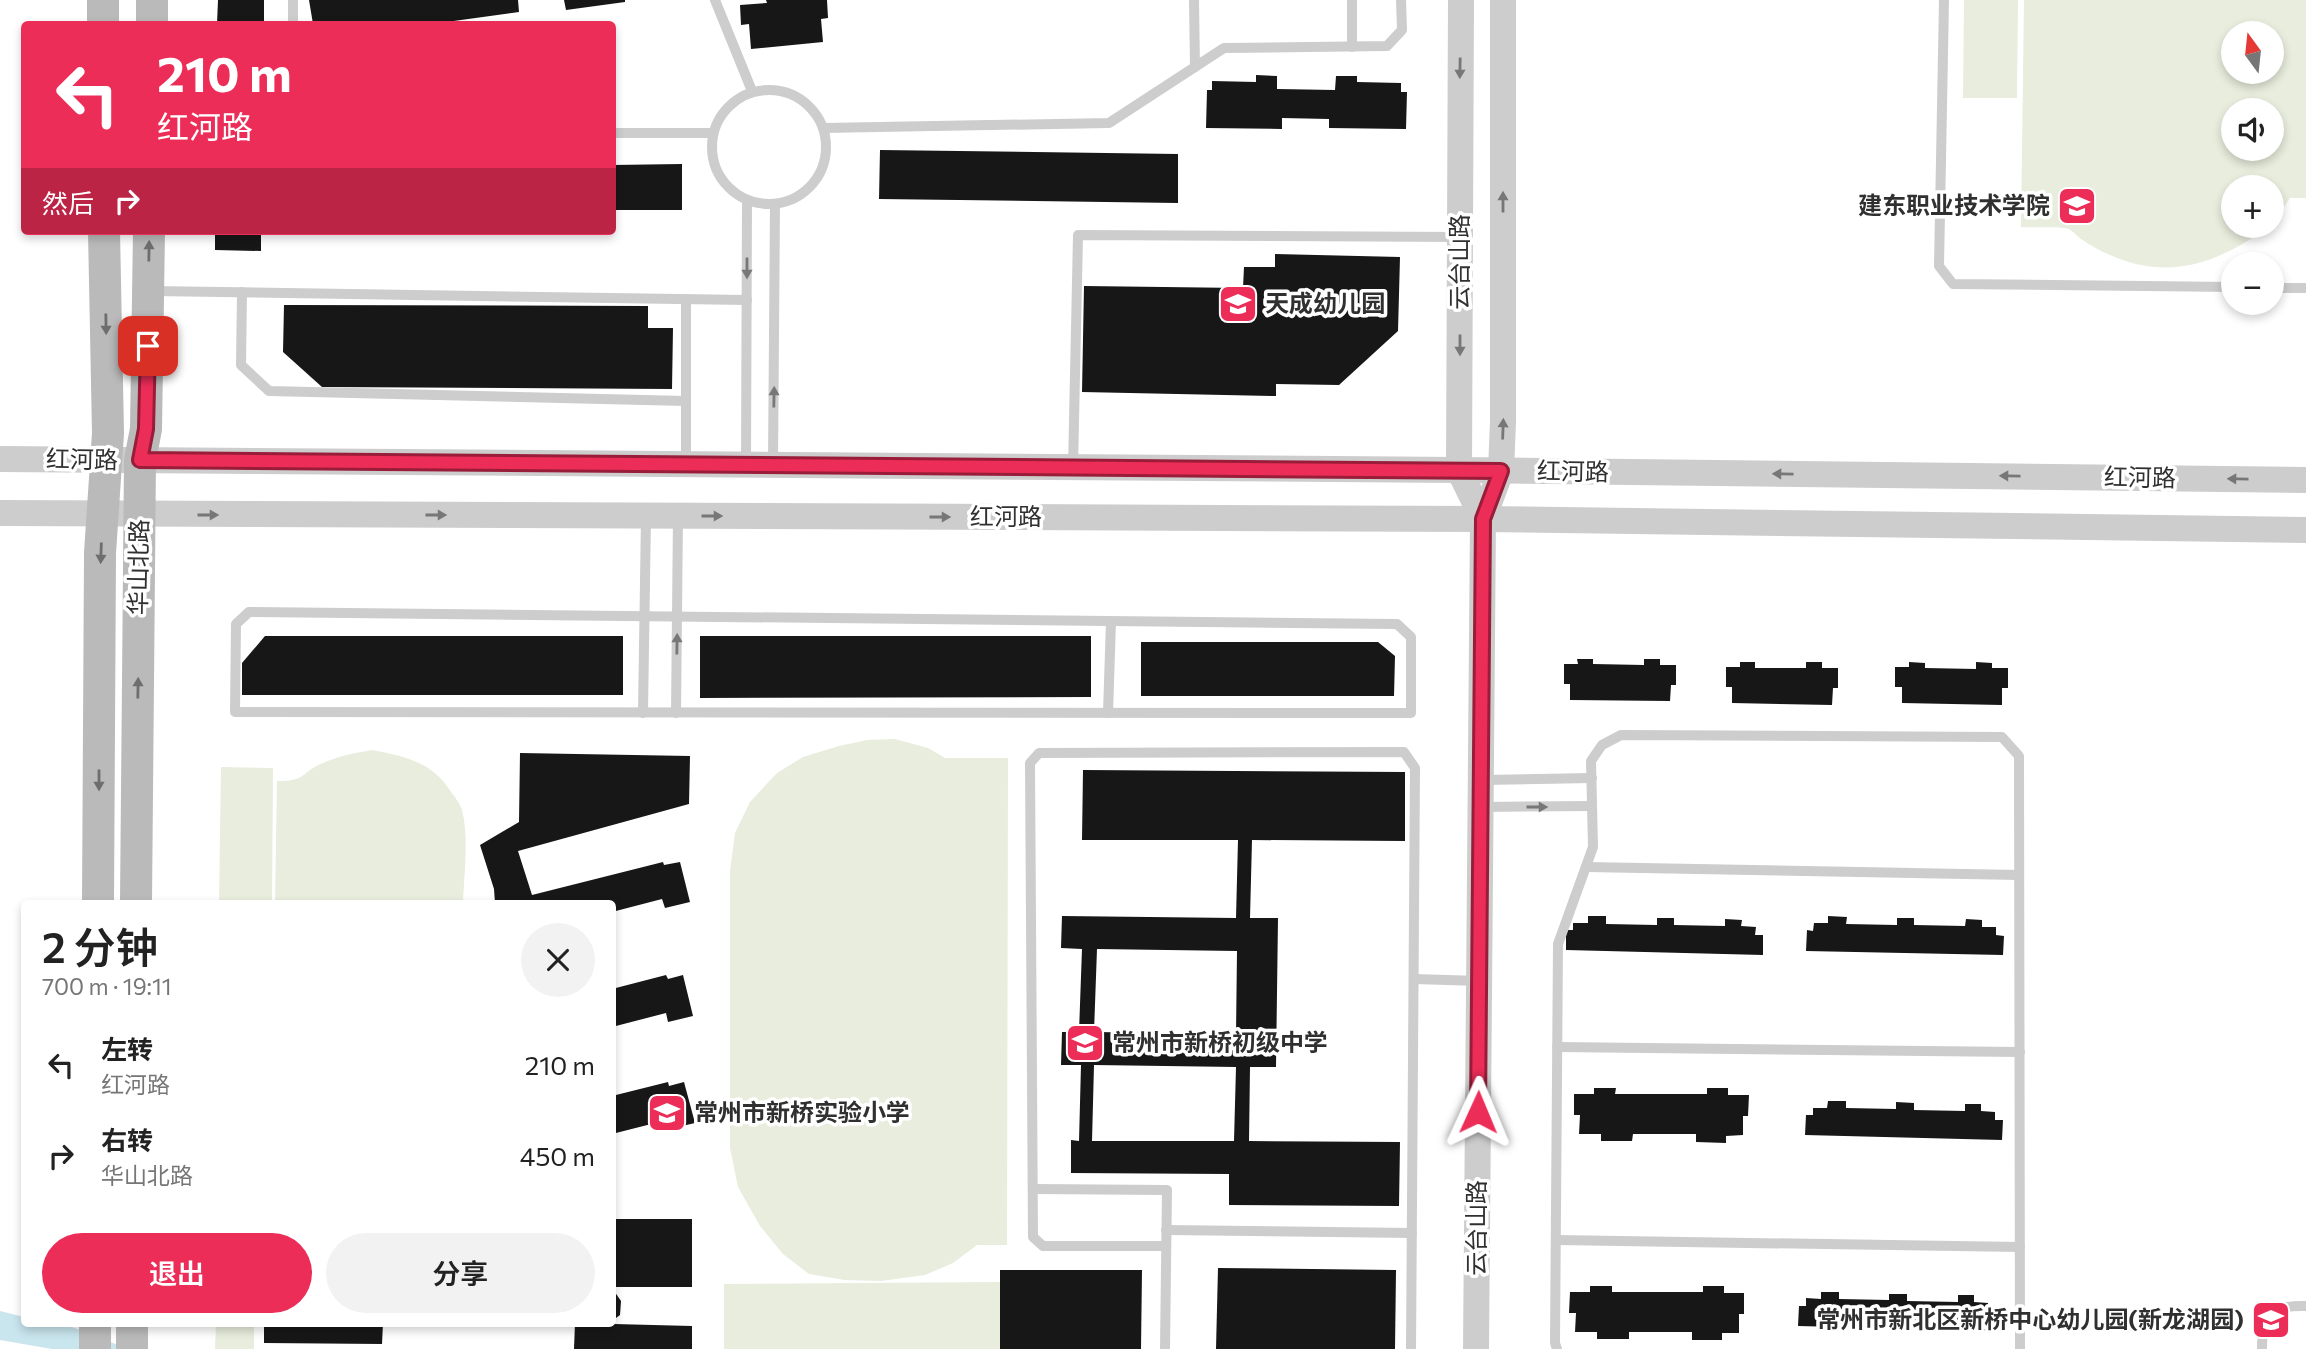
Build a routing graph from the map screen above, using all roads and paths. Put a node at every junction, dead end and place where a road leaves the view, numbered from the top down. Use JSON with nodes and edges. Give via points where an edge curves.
{"nodes":[{"id":1,"x":103,"y":0,"type":"edge"},
{"id":2,"x":152,"y":0,"type":"edge"},
{"id":3,"x":293,"y":0,"type":"edge"},
{"id":4,"x":715,"y":0,"type":"edge"},
{"id":5,"x":1194,"y":0,"type":"edge"},
{"id":6,"x":1352,"y":0,"type":"edge"},
{"id":7,"x":1401,"y":0,"type":"edge"},
{"id":8,"x":1461,"y":0,"type":"edge"},
{"id":9,"x":1503,"y":0,"type":"edge"},
{"id":10,"x":1944,"y":0,"type":"edge"},
{"id":11,"x":103,"y":21,"type":"edge"},
{"id":12,"x":152,"y":21,"type":"edge"},
{"id":13,"x":293,"y":21,"type":"edge"},
{"id":14,"x":1352,"y":47,"type":"junction"},
{"id":15,"x":1195,"y":67,"type":"junction"},
{"id":16,"x":752,"y":92,"type":"junction"},
{"id":17,"x":823,"y":128,"type":"junction"},
{"id":18,"x":616,"y":133,"type":"edge"},
{"id":19,"x":713,"y":133,"type":"junction"},
{"id":20,"x":747,"y":200,"type":"junction"},
{"id":21,"x":775,"y":204,"type":"junction"},
{"id":22,"x":104,"y":235,"type":"edge"},
{"id":23,"x":149,"y":235,"type":"edge"},
{"id":24,"x":1461,"y":237,"type":"junction"},
{"id":25,"x":2221,"y":287,"type":"edge"},
{"id":26,"x":2284,"y":288,"type":"edge"},
{"id":27,"x":2306,"y":288,"type":"edge"},
{"id":28,"x":148,"y":291,"type":"junction"},
{"id":29,"x":242,"y":292,"type":"junction"},
{"id":30,"x":686,"y":299,"type":"junction"},
{"id":31,"x":747,"y":300,"type":"junction"},
{"id":32,"x":686,"y":401,"type":"junction"},
{"id":33,"x":0,"y":459,"type":"edge"},
{"id":34,"x":106,"y":460,"type":"junction"},
{"id":35,"x":140,"y":460,"type":"junction"},
{"id":36,"x":686,"y":465,"type":"junction"},
{"id":37,"x":746,"y":465,"type":"junction"},
{"id":38,"x":773,"y":465,"type":"junction"},
{"id":39,"x":1073,"y":468,"type":"junction"},
{"id":40,"x":1460,"y":470,"type":"junction"},
{"id":41,"x":1501,"y":471,"type":"junction"},
{"id":42,"x":2306,"y":480,"type":"edge"},
{"id":43,"x":0,"y":513,"type":"edge"},
{"id":44,"x":103,"y":514,"type":"junction"},
{"id":45,"x":140,"y":515,"type":"junction"},
{"id":46,"x":646,"y":516,"type":"junction"},
{"id":47,"x":678,"y":516,"type":"junction"},
{"id":48,"x":1483,"y":519,"type":"junction"},
{"id":49,"x":2306,"y":530,"type":"edge"},
{"id":50,"x":645,"y":616,"type":"junction"},
{"id":51,"x":677,"y":617,"type":"junction"},
{"id":52,"x":1111,"y":621,"type":"junction"},
{"id":53,"x":643,"y":712,"type":"junction"},
{"id":54,"x":676,"y":713,"type":"junction"},
{"id":55,"x":1108,"y":713,"type":"junction"},
{"id":56,"x":1592,"y":778,"type":"junction"},
{"id":57,"x":1481,"y":780,"type":"junction"},
{"id":58,"x":1592,"y":806,"type":"junction"},
{"id":59,"x":1481,"y":807,"type":"junction"},
{"id":60,"x":1586,"y":867,"type":"junction"},
{"id":61,"x":2019,"y":875,"type":"junction"},
{"id":62,"x":98,"y":900,"type":"edge"},
{"id":63,"x":136,"y":900,"type":"edge"},
{"id":64,"x":1414,"y":979,"type":"junction"},
{"id":65,"x":1480,"y":981,"type":"junction"},
{"id":66,"x":1557,"y":1047,"type":"junction"},
{"id":67,"x":2020,"y":1052,"type":"junction"},
{"id":68,"x":1032,"y":1189,"type":"junction"},
{"id":69,"x":1166,"y":1230,"type":"junction"},
{"id":70,"x":1412,"y":1233,"type":"junction"},
{"id":71,"x":1556,"y":1240,"type":"junction"},
{"id":72,"x":1166,"y":1246,"type":"junction"},
{"id":73,"x":2020,"y":1247,"type":"junction"},
{"id":74,"x":2306,"y":1306,"type":"edge"},
{"id":75,"x":95,"y":1327,"type":"edge"},
{"id":76,"x":132,"y":1327,"type":"edge"},
{"id":77,"x":95,"y":1349,"type":"edge"},
{"id":78,"x":132,"y":1349,"type":"edge"},
{"id":79,"x":1165,"y":1349,"type":"edge"},
{"id":80,"x":1411,"y":1349,"type":"edge"},
{"id":81,"x":1476,"y":1349,"type":"edge"},
{"id":82,"x":1558,"y":1349,"type":"edge"},
{"id":83,"x":2020,"y":1349,"type":"edge"},
{"id":84,"x":2262,"y":1349,"type":"edge"}],
"edges":[{"from":1,"to":11,"type":"main road"},
{"from":2,"to":12,"type":"main road"},
{"from":3,"to":13,"type":"lane"},
{"from":4,"to":16,"type":"lane"},
{"from":5,"to":15,"type":"lane"},
{"from":6,"to":14,"type":"lane"},
{"from":7,"to":14,"type":"lane","via":[[1402,30],[1387,46]]},
{"from":8,"to":24,"type":"street","name":"云台山路","one_way":true},
{"from":41,"to":9,"type":"street","name":"云台山路","one_way":true},
{"from":10,"to":25,"type":"lane","via":[[1939,266],[1953,284]]},
{"from":14,"to":15,"type":"lane","via":[[1224,48]]},
{"from":15,"to":17,"type":"lane","via":[[1109,123]]},
{"from":16,"to":17,"type":"lane","via":[[771,89],[789,93],[818,115]]},
{"from":16,"to":19,"type":"lane","via":[[720,115]]},
{"from":17,"to":21,"type":"lane","via":[[827,150],[813,184],[799,196]]},
{"from":18,"to":19,"type":"lane"},
{"from":19,"to":20,"type":"lane","via":[[711,153],[717,172],[728,188]]},
{"from":20,"to":21,"type":"lane"},
{"from":20,"to":31,"type":"lane","one_way":true},
{"from":38,"to":21,"type":"lane","one_way":true},
{"from":22,"to":34,"type":"main road","name":"华山北路","one_way":true},
{"from":28,"to":23,"type":"main road","name":"华山北路","one_way":true},
{"from":24,"to":39,"type":"lane","via":[[1078,235]]},
{"from":24,"to":40,"type":"street","name":"云台山路","one_way":true},
{"from":26,"to":27,"type":"lane"},
{"from":28,"to":29,"type":"lane"},
{"from":28,"to":35,"type":"main road","name":"华山北路","via":[[146,429]]},
{"from":29,"to":30,"type":"lane"},
{"from":29,"to":32,"type":"lane","via":[[241,365],[269,391]]},
{"from":30,"to":31,"type":"lane"},
{"from":30,"to":32,"type":"lane"},
{"from":31,"to":37,"type":"lane"},
{"from":32,"to":36,"type":"lane"},
{"from":33,"to":34,"type":"street","name":"红河路"},
{"from":34,"to":35,"type":"street","name":"红河路"},
{"from":34,"to":44,"type":"main road","name":"华山北路"},
{"from":35,"to":36,"type":"street","name":"红河路"},
{"from":35,"to":45,"type":"main road","name":"华山北路"},
{"from":36,"to":37,"type":"street","name":"红河路"},
{"from":37,"to":38,"type":"street","name":"红河路"},
{"from":38,"to":39,"type":"street","name":"红河路"},
{"from":39,"to":40,"type":"street","name":"红河路"},
{"from":40,"to":41,"type":"street","name":"红河路"},
{"from":40,"to":48,"type":"street","name":"云台山路"},
{"from":42,"to":41,"type":"street","name":"红河路","one_way":true},
{"from":41,"to":48,"type":"street","name":"云台山路"},
{"from":43,"to":44,"type":"street","name":"红河路"},
{"from":44,"to":45,"type":"street","name":"红河路"},
{"from":44,"to":62,"type":"main road","name":"华山北路","one_way":true},
{"from":45,"to":46,"type":"street","name":"红河路","one_way":true},
{"from":63,"to":45,"type":"main road","name":"华山北路","one_way":true},
{"from":46,"to":47,"type":"street","name":"红河路"},
{"from":46,"to":50,"type":"lane"},
{"from":47,"to":48,"type":"street","name":"红河路","one_way":true},
{"from":47,"to":51,"type":"lane"},
{"from":48,"to":49,"type":"street","name":"红河路"},
{"from":48,"to":57,"type":"street","name":"云台山路"},
{"from":50,"to":51,"type":"lane"},
{"from":50,"to":53,"type":"lane"},
{"from":50,"to":53,"type":"lane","via":[[249,612],[236,624],[235,712]]},
{"from":51,"to":52,"type":"lane"},
{"from":54,"to":51,"type":"lane","one_way":true},
{"from":52,"to":55,"type":"lane"},
{"from":52,"to":55,"type":"lane","via":[[1397,624],[1411,637],[1411,713]]},
{"from":53,"to":54,"type":"lane"},
{"from":54,"to":55,"type":"lane"},
{"from":56,"to":57,"type":"lane"},
{"from":56,"to":58,"type":"lane"},
{"from":56,"to":61,"type":"lane","via":[[1591,761],[1602,745],[1622,735],[2002,737],[2019,756]]},
{"from":57,"to":59,"type":"street","name":"云台山路"},
{"from":59,"to":58,"type":"lane","one_way":true},
{"from":58,"to":60,"type":"lane","via":[[1593,847]]},
{"from":59,"to":65,"type":"street","name":"云台山路"},
{"from":60,"to":61,"type":"lane"},
{"from":60,"to":66,"type":"lane","via":[[1558,944]]},
{"from":61,"to":67,"type":"lane"},
{"from":64,"to":65,"type":"lane"},
{"from":64,"to":68,"type":"lane","via":[[1416,768],[1404,752],[1039,753],[1030,763]]},
{"from":64,"to":70,"type":"lane"},
{"from":65,"to":81,"type":"street","name":"云台山路"},
{"from":66,"to":67,"type":"lane"},
{"from":66,"to":71,"type":"lane"},
{"from":67,"to":73,"type":"lane"},
{"from":68,"to":69,"type":"lane","via":[[1167,1189]]},
{"from":68,"to":72,"type":"lane","via":[[1033,1237],[1043,1246]]},
{"from":69,"to":70,"type":"lane"},
{"from":69,"to":72,"type":"lane"},
{"from":70,"to":80,"type":"lane"},
{"from":71,"to":73,"type":"lane"},
{"from":71,"to":82,"type":"lane"},
{"from":72,"to":79,"type":"lane"},
{"from":73,"to":83,"type":"lane"},
{"from":74,"to":84,"type":"lane","via":[[2284,1305],[2269,1315],[2262,1331]]},
{"from":75,"to":77,"type":"main road"},
{"from":76,"to":78,"type":"main road"}]}
